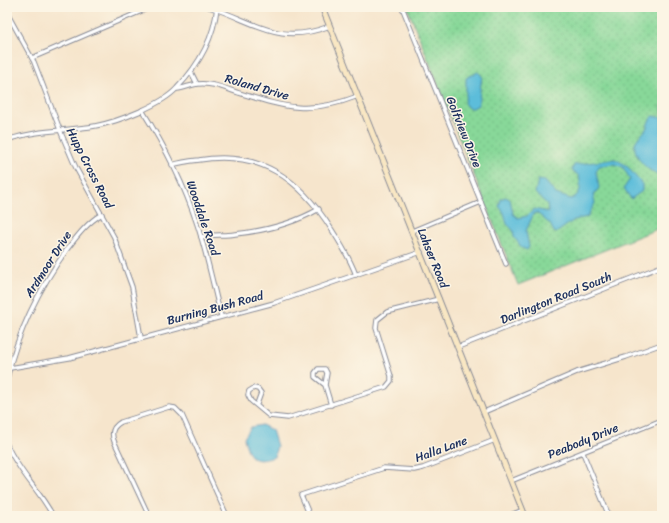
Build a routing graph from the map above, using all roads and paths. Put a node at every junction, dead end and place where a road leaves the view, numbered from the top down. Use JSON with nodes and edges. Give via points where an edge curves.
{"nodes":[{"id":1,"x":151,"y":7,"type":"edge"},
{"id":2,"x":209,"y":7,"type":"edge"},
{"id":3,"x":322,"y":7,"type":"edge"},
{"id":4,"x":402,"y":7,"type":"edge"},
{"id":5,"x":217,"y":8,"type":"edge"},
{"id":6,"x":7,"y":13,"type":"edge"},
{"id":7,"x":330,"y":26,"type":"junction"},
{"id":8,"x":32,"y":58,"type":"junction"},
{"id":9,"x":191,"y":72,"type":"junction"},
{"id":10,"x":197,"y":84,"type":"junction"},
{"id":11,"x":177,"y":89,"type":"junction"},
{"id":12,"x":358,"y":96,"type":"junction"},
{"id":13,"x":142,"y":110,"type":"junction"},
{"id":14,"x":60,"y":130,"type":"junction"},
{"id":15,"x":7,"y":140,"type":"edge"},
{"id":16,"x":172,"y":166,"type":"junction"},
{"id":17,"x":481,"y":202,"type":"junction"},
{"id":18,"x":319,"y":209,"type":"junction"},
{"id":19,"x":102,"y":214,"type":"junction"},
{"id":20,"x":412,"y":231,"type":"junction"},
{"id":21,"x":201,"y":237,"type":"junction"},
{"id":22,"x":421,"y":252,"type":"junction"},
{"id":23,"x":506,"y":264,"type":"dead end"},
{"id":24,"x":662,"y":266,"type":"edge"},
{"id":25,"x":356,"y":275,"type":"junction"},
{"id":26,"x":439,"y":299,"type":"junction"},
{"id":27,"x":221,"y":316,"type":"junction"},
{"id":28,"x":141,"y":338,"type":"junction"},
{"id":29,"x":662,"y":344,"type":"edge"},
{"id":30,"x":458,"y":348,"type":"junction"},
{"id":31,"x":10,"y":368,"type":"junction"},
{"id":32,"x":7,"y":378,"type":"edge"},
{"id":33,"x":325,"y":385,"type":"junction"},
{"id":34,"x":257,"y":404,"type":"junction"},
{"id":35,"x":331,"y":405,"type":"junction"},
{"id":36,"x":484,"y":412,"type":"junction"},
{"id":37,"x":662,"y":420,"type":"edge"},
{"id":38,"x":495,"y":440,"type":"junction"},
{"id":39,"x":7,"y":445,"type":"edge"},
{"id":40,"x":583,"y":452,"type":"junction"},
{"id":41,"x":511,"y":481,"type":"junction"},
{"id":42,"x":522,"y":510,"type":"junction"},
{"id":43,"x":53,"y":516,"type":"edge"},
{"id":44,"x":149,"y":516,"type":"edge"},
{"id":45,"x":227,"y":516,"type":"edge"},
{"id":46,"x":310,"y":516,"type":"edge"},
{"id":47,"x":508,"y":516,"type":"edge"},
{"id":48,"x":525,"y":516,"type":"edge"},
{"id":49,"x":609,"y":516,"type":"edge"}],
"edges":[{"from":1,"to":8,"type":"street"},
{"from":2,"to":5,"type":"street"},
{"from":3,"to":7,"type":"street","name":"Lahser Road"},
{"from":4,"to":17,"type":"street","name":"Golfview Drive"},
{"from":5,"to":7,"type":"street","via":[[268,30],[286,34],[306,33]]},
{"from":5,"to":9,"type":"street","via":[[210,36]]},
{"from":6,"to":8,"type":"street","name":"Hupp Cross Road"},
{"from":7,"to":12,"type":"street","name":"Lahser Road"},
{"from":8,"to":14,"type":"street","name":"Hupp Cross Road"},
{"from":9,"to":10,"type":"street"},
{"from":9,"to":11,"type":"street"},
{"from":10,"to":11,"type":"street","name":"Roland Drive"},
{"from":10,"to":12,"type":"street","name":"Roland Drive","via":[[218,86],[274,104],[298,108],[327,106]]},
{"from":11,"to":13,"type":"street"},
{"from":12,"to":20,"type":"street","name":"Lahser Road"},
{"from":13,"to":14,"type":"street","via":[[105,124]]},
{"from":13,"to":16,"type":"street","name":"Wooddale Road"},
{"from":14,"to":15,"type":"street","via":[[32,133]]},
{"from":14,"to":19,"type":"street","name":"Hupp Cross Road","via":[[76,168]]},
{"from":16,"to":18,"type":"street","via":[[219,157],[255,162],[290,180]]},
{"from":16,"to":21,"type":"street","name":"Wooddale Road","via":[[188,199]]},
{"from":17,"to":20,"type":"street"},
{"from":17,"to":23,"type":"street","name":"Golfview Drive"},
{"from":18,"to":21,"type":"street","via":[[266,229]]},
{"from":18,"to":25,"type":"street","via":[[340,242]]},
{"from":19,"to":28,"type":"street","name":"Hupp Cross Road","via":[[132,287]]},
{"from":19,"to":31,"type":"street","name":"Ardmoor Drive","via":[[91,220],[44,284],[23,327]]},
{"from":20,"to":22,"type":"street","name":"Lahser Road"},
{"from":21,"to":27,"type":"street","name":"Wooddale Road"},
{"from":22,"to":25,"type":"street","name":"Burning Bush Road"},
{"from":22,"to":26,"type":"street","name":"Lahser Road"},
{"from":24,"to":30,"type":"street","name":"Darlington Road South"},
{"from":25,"to":27,"type":"street","name":"Burning Bush Road","via":[[280,301]]},
{"from":26,"to":30,"type":"street","name":"Lahser Road"},
{"from":26,"to":35,"type":"street","via":[[393,310],[378,317],[375,323],[390,376],[389,384]]},
{"from":27,"to":28,"type":"street","name":"Burning Bush Road"},
{"from":28,"to":31,"type":"street","name":"Burning Bush Road","via":[[69,358]]},
{"from":29,"to":36,"type":"street","via":[[577,372]]},
{"from":30,"to":36,"type":"street","name":"Lahser Road"},
{"from":31,"to":32,"type":"street","name":"Ardmoor Drive"},
{"from":33,"to":33,"type":"street","via":[[328,375],[322,368],[318,368],[315,377]]},
{"from":33,"to":35,"type":"street"},
{"from":34,"to":34,"type":"street","via":[[251,401],[248,395],[254,388],[261,393]]},
{"from":34,"to":35,"type":"street","via":[[260,410],[269,416],[282,418]]},
{"from":36,"to":38,"type":"street","name":"Lahser Road"},
{"from":37,"to":40,"type":"street","name":"Peabody Drive"},
{"from":38,"to":41,"type":"street","name":"Lahser Road"},
{"from":38,"to":46,"type":"street","name":"Halla Lane","via":[[423,468],[384,468],[301,495]]},
{"from":39,"to":43,"type":"street"},
{"from":40,"to":41,"type":"street","name":"Peabody Drive"},
{"from":40,"to":49,"type":"street"},
{"from":41,"to":42,"type":"street","name":"Lahser Road"},
{"from":42,"to":47,"type":"street"},
{"from":42,"to":48,"type":"street","name":"Lahser Road"},
{"from":44,"to":45,"type":"street","via":[[114,441],[113,429],[121,422],[172,407],[186,423]]}]}
